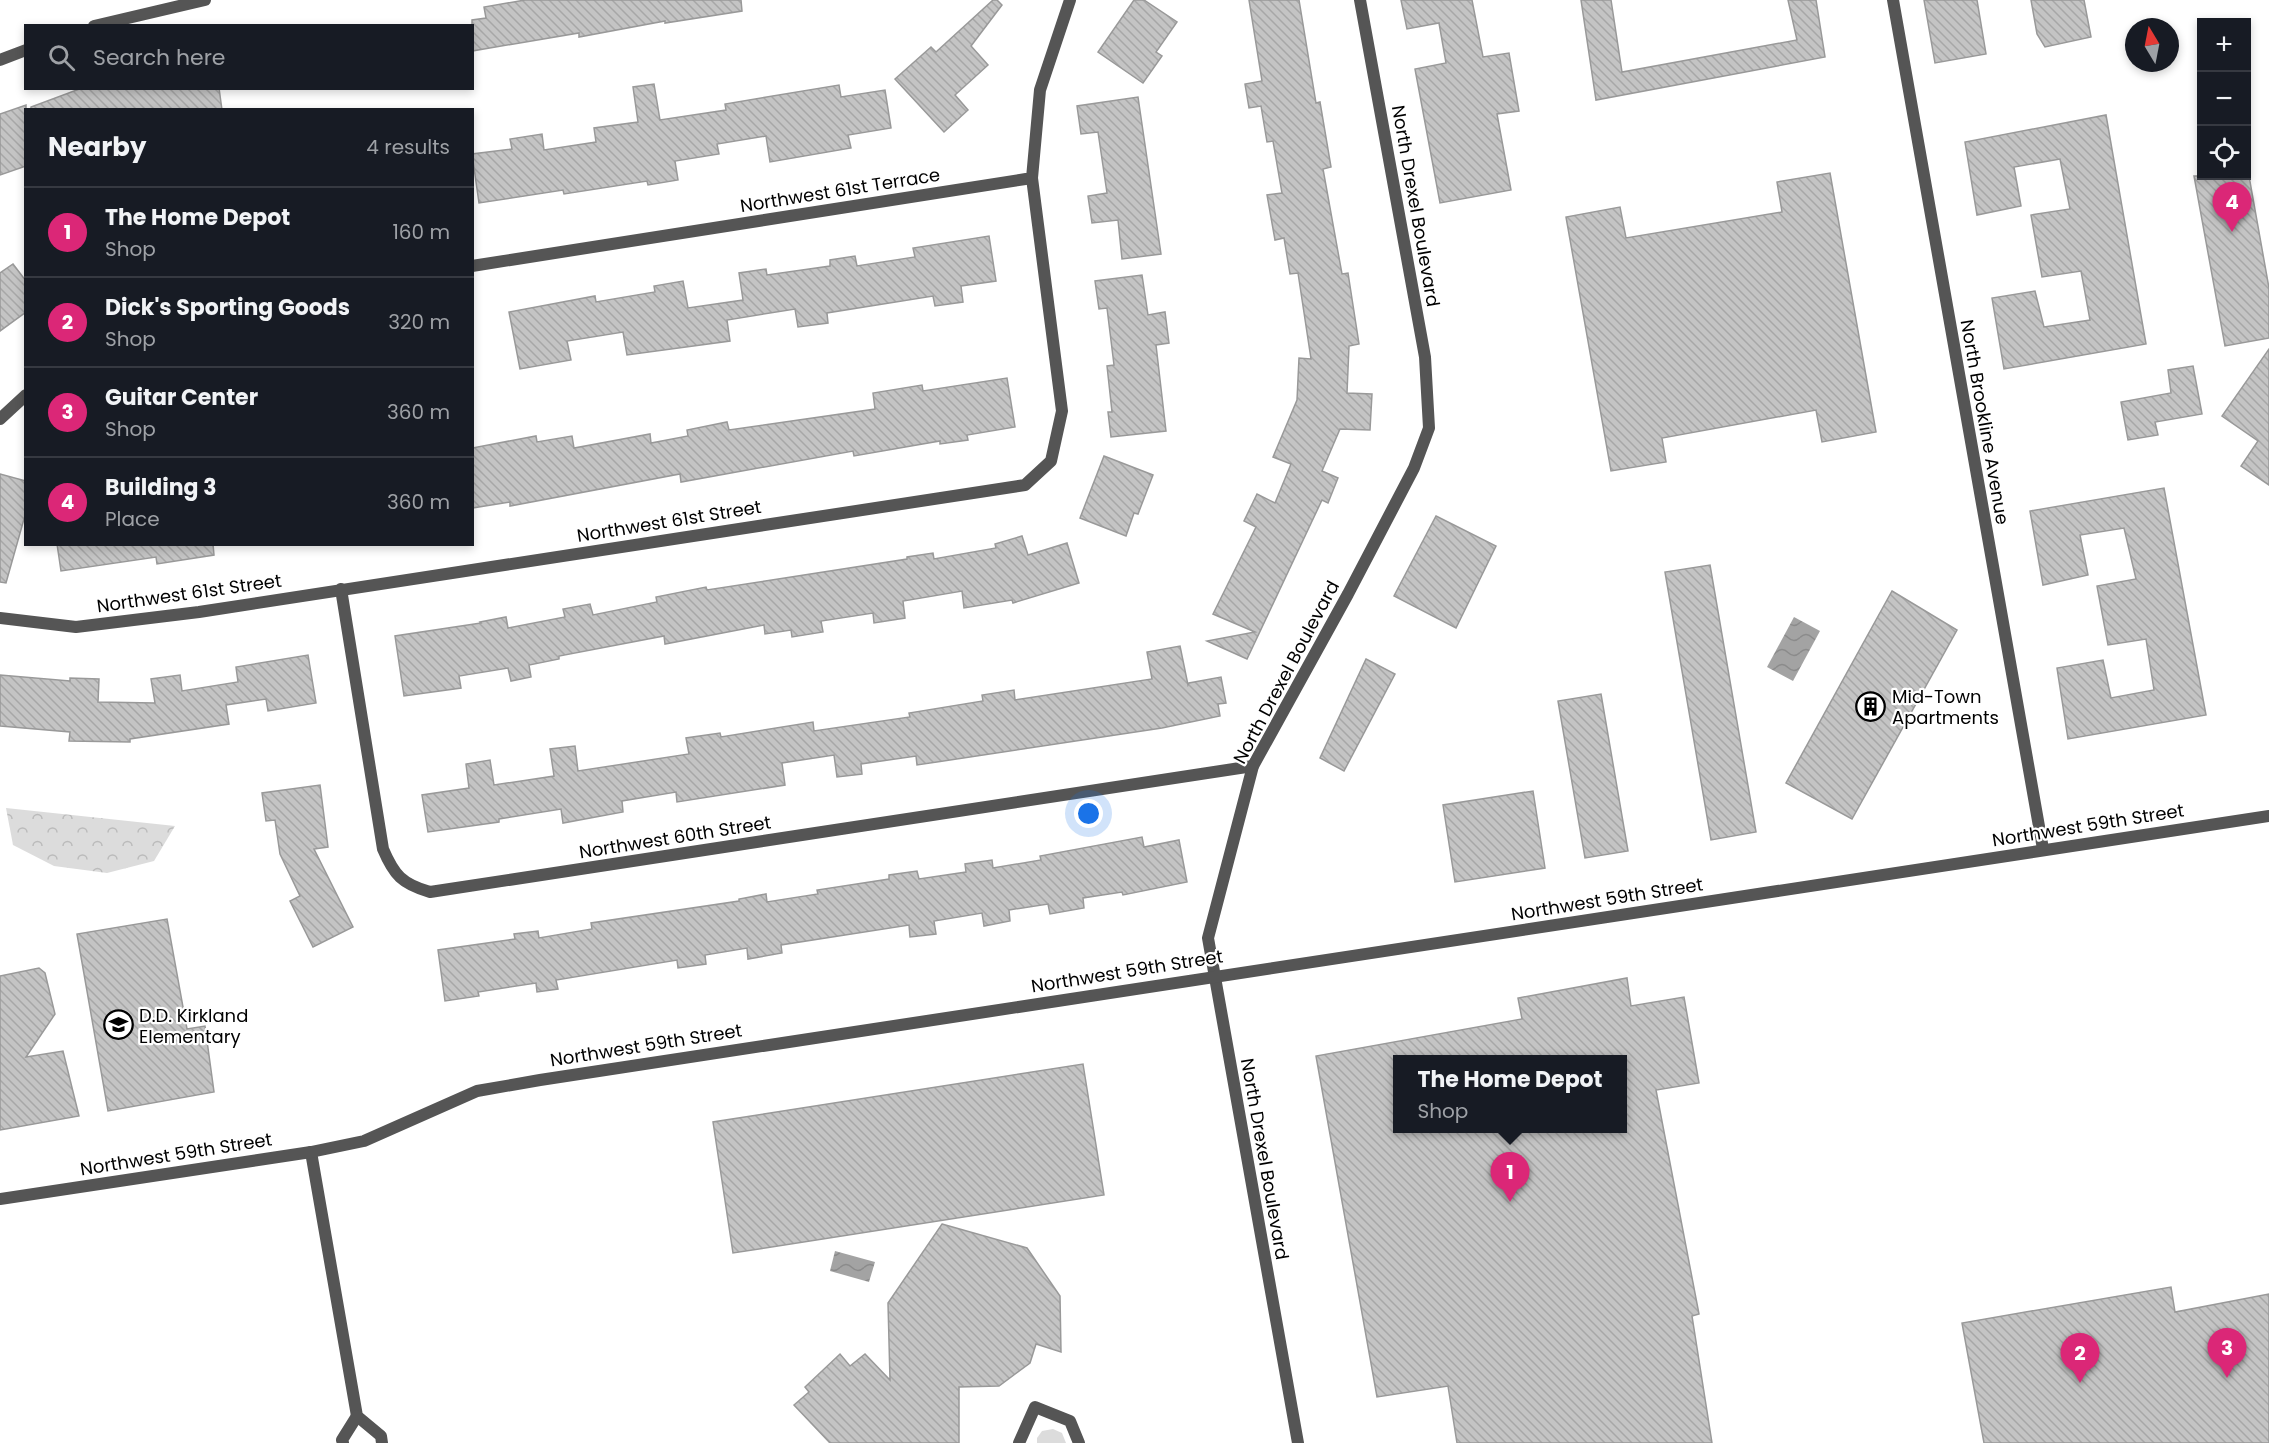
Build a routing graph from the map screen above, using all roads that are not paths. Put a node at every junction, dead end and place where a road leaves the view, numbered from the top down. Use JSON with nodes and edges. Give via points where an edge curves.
{"nodes":[{"id":1,"x":206,"y":0,"type":"edge"},
{"id":2,"x":1070,"y":0,"type":"edge"},
{"id":3,"x":1360,"y":0,"type":"edge"},
{"id":4,"x":1893,"y":0,"type":"edge"},
{"id":5,"x":103,"y":24,"type":"edge"},
{"id":6,"x":24,"y":51,"type":"edge"},
{"id":7,"x":0,"y":60,"type":"edge"},
{"id":8,"x":1032,"y":178,"type":"junction"},
{"id":9,"x":474,"y":266,"type":"edge"},
{"id":10,"x":24,"y":397,"type":"edge"},
{"id":11,"x":0,"y":419,"type":"edge"},
{"id":12,"x":341,"y":589,"type":"junction"},
{"id":13,"x":0,"y":618,"type":"edge"},
{"id":14,"x":1253,"y":766,"type":"junction"},
{"id":15,"x":2269,"y":816,"type":"edge"},
{"id":16,"x":2043,"y":849,"type":"junction"},
{"id":17,"x":1214,"y":976,"type":"junction"},
{"id":18,"x":311,"y":1152,"type":"junction"},
{"id":19,"x":0,"y":1199,"type":"edge"},
{"id":20,"x":357,"y":1416,"type":"junction"},
{"id":21,"x":343,"y":1443,"type":"edge"},
{"id":22,"x":382,"y":1443,"type":"edge"},
{"id":23,"x":1019,"y":1443,"type":"edge"},
{"id":24,"x":1079,"y":1443,"type":"edge"},
{"id":25,"x":1298,"y":1443,"type":"edge"}],
"edges":[{"from":1,"to":5,"type":"street"},
{"from":2,"to":8,"type":"street","via":[[1040,90]]},
{"from":3,"to":14,"type":"street","name":"North Drexel Boulevard","via":[[1425,357],[1429,428],[1414,468]]},
{"from":4,"to":16,"type":"street","name":"North Brookline Avenue"},
{"from":6,"to":7,"type":"street"},
{"from":8,"to":9,"type":"street","name":"Northwest 61st Terrace"},
{"from":8,"to":12,"type":"street","name":"Northwest 61st Street","via":[[1062,411],[1052,461],[1025,485]]},
{"from":10,"to":11,"type":"street"},
{"from":12,"to":13,"type":"street","name":"Northwest 61st Street","via":[[76,627]]},
{"from":12,"to":14,"type":"street","name":"Northwest 60th Street","via":[[383,849],[400,879],[430,892]]},
{"from":14,"to":17,"type":"street","name":"North Drexel Boulevard","via":[[1208,938]]},
{"from":15,"to":16,"type":"street","name":"Northwest 59th Street"},
{"from":16,"to":17,"type":"street","name":"Northwest 59th Street"},
{"from":17,"to":18,"type":"street","name":"Northwest 59th Street","via":[[477,1091],[364,1141]]},
{"from":17,"to":25,"type":"street","name":"North Drexel Boulevard"},
{"from":18,"to":19,"type":"street","name":"Northwest 59th Street"},
{"from":18,"to":20,"type":"street"},
{"from":20,"to":21,"type":"street"},
{"from":20,"to":22,"type":"street","via":[[381,1436]]},
{"from":23,"to":24,"type":"street","via":[[1035,1407],[1070,1421]]}]}
